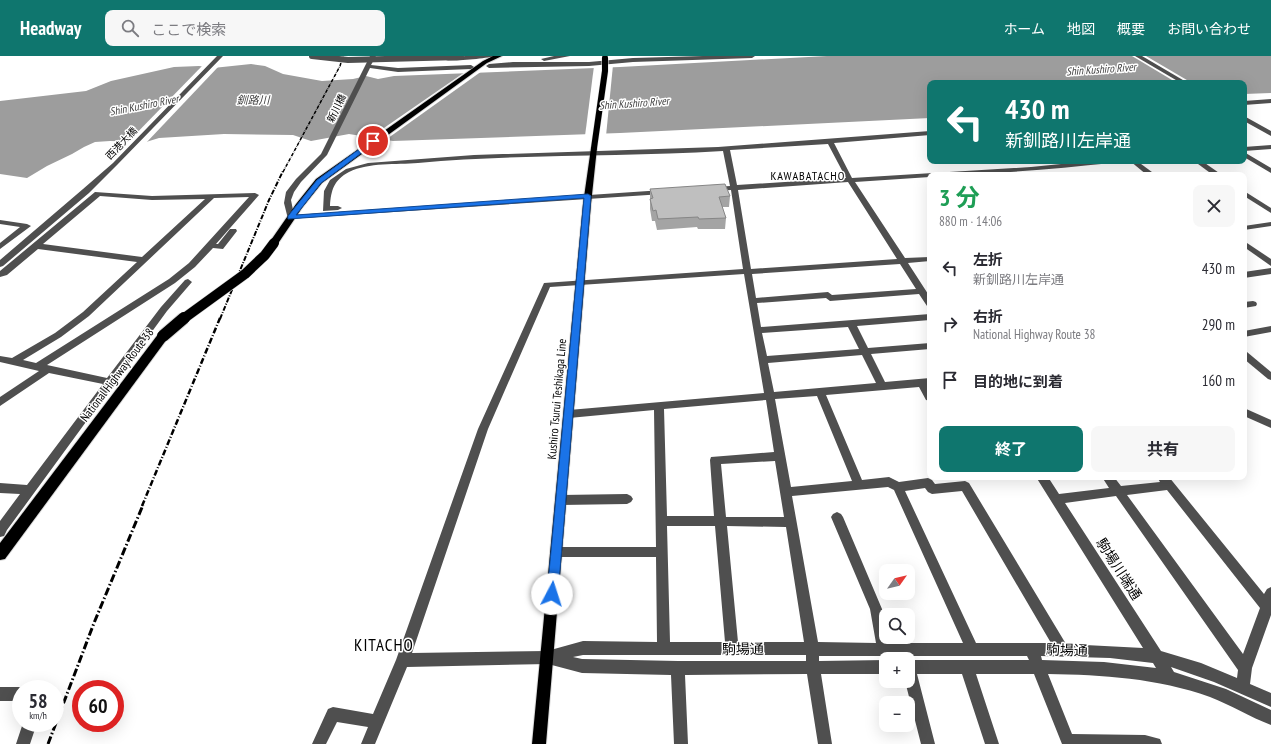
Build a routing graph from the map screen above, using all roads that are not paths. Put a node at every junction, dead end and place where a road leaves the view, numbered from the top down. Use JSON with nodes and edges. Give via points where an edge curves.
{"nodes":[{"id":1,"x":220,"y":56,"type":"edge"},
{"id":2,"x":312,"y":56,"type":"edge"},
{"id":3,"x":396,"y":56,"type":"edge"},
{"id":4,"x":491,"y":56,"type":"edge"},
{"id":5,"x":499,"y":56,"type":"edge"},
{"id":6,"x":567,"y":56,"type":"edge"},
{"id":7,"x":704,"y":56,"type":"edge"},
{"id":8,"x":752,"y":56,"type":"edge"},
{"id":9,"x":1138,"y":56,"type":"edge"},
{"id":10,"x":472,"y":57,"type":"edge"},
{"id":11,"x":605,"y":57,"type":"edge"},
{"id":12,"x":728,"y":57,"type":"junction"},
{"id":13,"x":370,"y":62,"type":"edge"},
{"id":14,"x":507,"y":65,"type":"junction"},
{"id":15,"x":489,"y":66,"type":"dead end"},
{"id":16,"x":474,"y":67,"type":"junction"},
{"id":17,"x":1180,"y":80,"type":"edge"},
{"id":18,"x":1271,"y":101,"type":"edge"},
{"id":19,"x":1247,"y":103,"type":"edge"},
{"id":20,"x":1247,"y":120,"type":"edge"},
{"id":21,"x":927,"y":133,"type":"edge"},
{"id":22,"x":1271,"y":134,"type":"edge"},
{"id":23,"x":831,"y":143,"type":"junction"},
{"id":24,"x":1271,"y":147,"type":"edge"},
{"id":25,"x":726,"y":149,"type":"junction"},
{"id":26,"x":1247,"y":149,"type":"edge"},
{"id":27,"x":594,"y":151,"type":"junction"},
{"id":28,"x":1247,"y":156,"type":"edge"},
{"id":29,"x":1027,"y":164,"type":"edge"},
{"id":30,"x":1061,"y":164,"type":"edge"},
{"id":31,"x":1137,"y":164,"type":"edge"},
{"id":32,"x":1202,"y":164,"type":"edge"},
{"id":33,"x":1032,"y":168,"type":"junction"},
{"id":34,"x":1271,"y":171,"type":"edge"},
{"id":35,"x":974,"y":172,"type":"edge"},
{"id":36,"x":1036,"y":172,"type":"edge"},
{"id":37,"x":1148,"y":172,"type":"edge"},
{"id":38,"x":1214,"y":172,"type":"edge"},
{"id":39,"x":927,"y":175,"type":"edge"},
{"id":40,"x":850,"y":180,"type":"junction"},
{"id":41,"x":734,"y":188,"type":"junction"},
{"id":42,"x":708,"y":190,"type":"edge"},
{"id":43,"x":675,"y":191,"type":"edge"},
{"id":44,"x":1247,"y":195,"type":"edge"},
{"id":45,"x":212,"y":196,"type":"junction"},
{"id":46,"x":588,"y":196,"type":"junction"},
{"id":47,"x":508,"y":202,"type":"junction"},
{"id":48,"x":1271,"y":211,"type":"edge"},
{"id":49,"x":291,"y":217,"type":"junction"},
{"id":50,"x":0,"y":222,"type":"edge"},
{"id":51,"x":1271,"y":224,"type":"edge"},
{"id":52,"x":1247,"y":228,"type":"edge"},
{"id":53,"x":233,"y":231,"type":"dead end"},
{"id":54,"x":36,"y":246,"type":"junction"},
{"id":55,"x":210,"y":246,"type":"junction"},
{"id":56,"x":0,"y":247,"type":"edge"},
{"id":57,"x":1247,"y":247,"type":"edge"},
{"id":58,"x":927,"y":259,"type":"edge"},
{"id":59,"x":144,"y":260,"type":"junction"},
{"id":60,"x":902,"y":260,"type":"junction"},
{"id":61,"x":1271,"y":263,"type":"edge"},
{"id":62,"x":0,"y":264,"type":"edge"},
{"id":63,"x":748,"y":271,"type":"junction"},
{"id":64,"x":1271,"y":271,"type":"edge"},
{"id":65,"x":0,"y":274,"type":"edge"},
{"id":66,"x":1247,"y":275,"type":"edge"},
{"id":67,"x":188,"y":282,"type":"dead end"},
{"id":68,"x":581,"y":283,"type":"junction"},
{"id":69,"x":921,"y":291,"type":"junction"},
{"id":70,"x":927,"y":300,"type":"edge"},
{"id":71,"x":752,"y":301,"type":"junction"},
{"id":72,"x":1253,"y":304,"type":"dead end"},
{"id":73,"x":1247,"y":305,"type":"edge"},
{"id":74,"x":927,"y":317,"type":"edge"},
{"id":75,"x":851,"y":324,"type":"junction"},
{"id":76,"x":1271,"y":329,"type":"edge"},
{"id":77,"x":757,"y":330,"type":"junction"},
{"id":78,"x":1247,"y":333,"type":"edge"},
{"id":79,"x":927,"y":346,"type":"edge"},
{"id":80,"x":865,"y":352,"type":"junction"},
{"id":81,"x":1247,"y":357,"type":"edge"},
{"id":82,"x":0,"y":359,"type":"edge"},
{"id":83,"x":763,"y":360,"type":"junction"},
{"id":84,"x":13,"y":362,"type":"junction"},
{"id":85,"x":37,"y":367,"type":"junction"},
{"id":86,"x":48,"y":369,"type":"junction"},
{"id":87,"x":1271,"y":378,"type":"edge"},
{"id":88,"x":110,"y":382,"type":"junction"},
{"id":89,"x":925,"y":382,"type":"edge"},
{"id":90,"x":882,"y":386,"type":"junction"},
{"id":91,"x":820,"y":392,"type":"junction"},
{"id":92,"x":770,"y":396,"type":"junction"},
{"id":93,"x":0,"y":402,"type":"edge"},
{"id":94,"x":659,"y":405,"type":"junction"},
{"id":95,"x":1247,"y":413,"type":"edge"},
{"id":96,"x":569,"y":414,"type":"junction"},
{"id":97,"x":1271,"y":424,"type":"edge"},
{"id":98,"x":779,"y":456,"type":"junction"},
{"id":99,"x":1044,"y":480,"type":"edge"},
{"id":100,"x":1110,"y":480,"type":"edge"},
{"id":101,"x":1166,"y":481,"type":"edge"},
{"id":102,"x":859,"y":485,"type":"junction"},
{"id":103,"x":898,"y":487,"type":"junction"},
{"id":104,"x":0,"y":488,"type":"edge"},
{"id":105,"x":30,"y":490,"type":"junction"},
{"id":106,"x":785,"y":492,"type":"junction"},
{"id":107,"x":1118,"y":492,"type":"junction"},
{"id":108,"x":626,"y":499,"type":"dead end"},
{"id":109,"x":1057,"y":499,"type":"junction"},
{"id":110,"x":561,"y":500,"type":"junction"},
{"id":111,"x":837,"y":517,"type":"dead end"},
{"id":112,"x":721,"y":521,"type":"junction"},
{"id":113,"x":661,"y":522,"type":"junction"},
{"id":114,"x":790,"y":522,"type":"junction"},
{"id":115,"x":0,"y":532,"type":"edge"},
{"id":116,"x":556,"y":552,"type":"junction"},
{"id":117,"x":662,"y":552,"type":"junction"},
{"id":118,"x":0,"y":554,"type":"edge"},
{"id":119,"x":1271,"y":593,"type":"edge"},
{"id":120,"x":1269,"y":607,"type":"edge"},
{"id":121,"x":812,"y":648,"type":"junction"},
{"id":122,"x":664,"y":649,"type":"junction"},
{"id":123,"x":732,"y":649,"type":"junction"},
{"id":124,"x":884,"y":649,"type":"junction"},
{"id":125,"x":972,"y":649,"type":"junction"},
{"id":126,"x":1030,"y":649,"type":"junction"},
{"id":127,"x":1062,"y":650,"type":"junction"},
{"id":128,"x":1158,"y":657,"type":"junction"},
{"id":129,"x":547,"y":658,"type":"junction"},
{"id":130,"x":402,"y":660,"type":"junction"},
{"id":131,"x":813,"y":666,"type":"junction"},
{"id":132,"x":879,"y":667,"type":"edge"},
{"id":133,"x":915,"y":667,"type":"edge"},
{"id":134,"x":967,"y":667,"type":"junction"},
{"id":135,"x":1038,"y":667,"type":"junction"},
{"id":136,"x":678,"y":668,"type":"junction"},
{"id":137,"x":1245,"y":668,"type":"junction"},
{"id":138,"x":1170,"y":678,"type":"junction"},
{"id":139,"x":913,"y":688,"type":"edge"},
{"id":140,"x":1243,"y":688,"type":"junction"},
{"id":141,"x":0,"y":694,"type":"edge"},
{"id":142,"x":12,"y":694,"type":"edge"},
{"id":143,"x":1271,"y":700,"type":"edge"},
{"id":144,"x":1271,"y":718,"type":"edge"},
{"id":145,"x":377,"y":722,"type":"junction"},
{"id":146,"x":27,"y":732,"type":"edge"},
{"id":147,"x":1068,"y":742,"type":"edge"},
{"id":148,"x":23,"y":744,"type":"edge"},
{"id":149,"x":319,"y":744,"type":"edge"},
{"id":150,"x":368,"y":744,"type":"edge"},
{"id":151,"x":539,"y":744,"type":"edge"},
{"id":152,"x":681,"y":744,"type":"edge"},
{"id":153,"x":825,"y":744,"type":"edge"},
{"id":154,"x":928,"y":744,"type":"edge"},
{"id":155,"x":992,"y":744,"type":"edge"},
{"id":156,"x":1156,"y":744,"type":"edge"}],
"edges":[{"from":1,"to":62,"type":"street","name":"西港大橋","via":[[115,164]]},
{"from":2,"to":10,"type":"street","bridge":true,"via":[[348,60]]},
{"from":3,"to":13,"type":"street"},
{"from":4,"to":10,"type":"street"},
{"from":5,"to":16,"type":"highway","name":"National Highway Route 38"},
{"from":6,"to":14,"type":"street"},
{"from":7,"to":12,"type":"street"},
{"from":8,"to":12,"type":"street"},
{"from":9,"to":17,"type":"street"},
{"from":10,"to":13,"type":"street","via":[[464,60]]},
{"from":11,"to":27,"type":"main road","name":"Kushiro Tsurui Teshikaga Line","bridge":true},
{"from":12,"to":14,"type":"street"},
{"from":13,"to":16,"type":"street","via":[[398,70]]},
{"from":13,"to":49,"type":"street","name":"新川橋","via":[[324,155],[292,189],[288,199]]},
{"from":14,"to":15,"type":"street"},
{"from":16,"to":49,"type":"highway","name":"National Highway Route 38","via":[[319,182]]},
{"from":18,"to":19,"type":"street"},
{"from":20,"to":22,"type":"street"},
{"from":21,"to":23,"type":"street"},
{"from":23,"to":25,"type":"street"},
{"from":23,"to":40,"type":"street"},
{"from":24,"to":26,"type":"street"},
{"from":25,"to":27,"type":"street"},
{"from":25,"to":41,"type":"street"},
{"from":27,"to":46,"type":"main road","name":"Kushiro Tsurui Teshikaga Line"},
{"from":27,"to":47,"type":"street","via":[[433,159],[360,167],[348,170],[328,188],[326,208],[484,199]]},
{"from":28,"to":34,"type":"street"},
{"from":29,"to":33,"type":"street"},
{"from":30,"to":33,"type":"street"},
{"from":31,"to":37,"type":"street"},
{"from":32,"to":38,"type":"street"},
{"from":33,"to":35,"type":"street"},
{"from":33,"to":36,"type":"street"},
{"from":39,"to":40,"type":"street"},
{"from":40,"to":41,"type":"street"},
{"from":40,"to":60,"type":"street"},
{"from":41,"to":42,"type":"street"},
{"from":41,"to":63,"type":"street"},
{"from":43,"to":46,"type":"street"},
{"from":44,"to":48,"type":"street"},
{"from":45,"to":54,"type":"street","via":[[152,198],[98,194]]},
{"from":45,"to":55,"type":"street","via":[[255,195]]},
{"from":45,"to":59,"type":"street"},
{"from":46,"to":47,"type":"street"},
{"from":46,"to":68,"type":"main road","name":"Kushiro Tsurui Teshikaga Line"},
{"from":47,"to":49,"type":"street"},
{"from":49,"to":118,"type":"highway","name":"National Highway Route 38","bridge":true,"via":[[253,269],[189,314],[163,336]]},
{"from":50,"to":56,"type":"street","via":[[27,226]]},
{"from":51,"to":52,"type":"street"},
{"from":53,"to":55,"type":"street","via":[[220,247]]},
{"from":54,"to":59,"type":"street"},
{"from":54,"to":65,"type":"street"},
{"from":55,"to":85,"type":"street","via":[[172,281]]},
{"from":57,"to":61,"type":"street"},
{"from":58,"to":60,"type":"street"},
{"from":59,"to":84,"type":"street","via":[[74,323]]},
{"from":60,"to":63,"type":"street"},
{"from":60,"to":69,"type":"street"},
{"from":63,"to":68,"type":"street"},
{"from":63,"to":71,"type":"street"},
{"from":64,"to":66,"type":"street"},
{"from":67,"to":88,"type":"street","via":[[164,309]]},
{"from":68,"to":96,"type":"main road","name":"Kushiro Tsurui Teshikaga Line"},
{"from":68,"to":130,"type":"street","via":[[547,285],[483,429]]},
{"from":69,"to":70,"type":"street"},
{"from":69,"to":71,"type":"street"},
{"from":71,"to":77,"type":"street"},
{"from":72,"to":73,"type":"street"},
{"from":74,"to":75,"type":"street"},
{"from":75,"to":77,"type":"street"},
{"from":75,"to":80,"type":"street"},
{"from":76,"to":78,"type":"street"},
{"from":77,"to":83,"type":"street"},
{"from":79,"to":80,"type":"street"},
{"from":80,"to":83,"type":"street"},
{"from":80,"to":90,"type":"street"},
{"from":81,"to":87,"type":"street"},
{"from":82,"to":84,"type":"street"},
{"from":83,"to":92,"type":"street"},
{"from":84,"to":85,"type":"street"},
{"from":85,"to":86,"type":"street"},
{"from":86,"to":88,"type":"street"},
{"from":86,"to":93,"type":"street"},
{"from":88,"to":105,"type":"street"},
{"from":89,"to":90,"type":"street"},
{"from":90,"to":91,"type":"street"},
{"from":91,"to":92,"type":"street"},
{"from":91,"to":102,"type":"street"},
{"from":92,"to":94,"type":"street"},
{"from":92,"to":98,"type":"street"},
{"from":94,"to":96,"type":"street"},
{"from":94,"to":113,"type":"street"},
{"from":95,"to":97,"type":"street"},
{"from":96,"to":110,"type":"main road","name":"Kushiro Tsurui Teshikaga Line"},
{"from":98,"to":106,"type":"street"},
{"from":98,"to":112,"type":"street","via":[[715,460]]},
{"from":99,"to":109,"type":"street","name":"駒場川端通"},
{"from":100,"to":107,"type":"street"},
{"from":101,"to":107,"type":"street"},
{"from":101,"to":120,"type":"street"},
{"from":102,"to":103,"type":"street","via":[[889,482]]},
{"from":102,"to":106,"type":"street"},
{"from":103,"to":125,"type":"street"},
{"from":103,"to":127,"type":"street","via":[[928,483],[932,489],[965,486]]},
{"from":104,"to":105,"type":"street"},
{"from":105,"to":115,"type":"street"},
{"from":106,"to":114,"type":"street"},
{"from":107,"to":109,"type":"street"},
{"from":107,"to":137,"type":"street"},
{"from":108,"to":110,"type":"street"},
{"from":109,"to":128,"type":"street","name":"駒場川端通"},
{"from":110,"to":116,"type":"main road","name":"Kushiro Tsurui Teshikaga Line"},
{"from":111,"to":124,"type":"street","via":[[876,609]]},
{"from":112,"to":113,"type":"street"},
{"from":112,"to":114,"type":"street"},
{"from":112,"to":123,"type":"street"},
{"from":113,"to":117,"type":"street"},
{"from":114,"to":121,"type":"street"},
{"from":116,"to":117,"type":"street"},
{"from":116,"to":129,"type":"main road","name":"Kushiro Tsurui Teshikaga Line"},
{"from":117,"to":122,"type":"street"},
{"from":119,"to":120,"type":"street"},
{"from":120,"to":137,"type":"street"},
{"from":121,"to":123,"type":"street","name":"駒場通"},
{"from":121,"to":124,"type":"street","name":"駒場通"},
{"from":121,"to":131,"type":"street"},
{"from":122,"to":123,"type":"street","name":"駒場通"},
{"from":122,"to":129,"type":"street","name":"駒場通","via":[[583,648]]},
{"from":124,"to":125,"type":"street","name":"駒場通"},
{"from":125,"to":126,"type":"street","name":"駒場通"},
{"from":126,"to":127,"type":"street","name":"駒場通"},
{"from":126,"to":135,"type":"street"},
{"from":127,"to":128,"type":"street","name":"駒場通","via":[[1131,653]]},
{"from":128,"to":138,"type":"street","name":"駒場川端通"},
{"from":128,"to":140,"type":"street","name":"駒場通"},
{"from":129,"to":130,"type":"street"},
{"from":129,"to":136,"type":"street","name":"駒場通","via":[[582,666]]},
{"from":129,"to":151,"type":"main road","name":"Kushiro Tsurui Teshikaga Line"},
{"from":130,"to":145,"type":"street"},
{"from":131,"to":132,"type":"street","name":"駒場通"},
{"from":131,"to":136,"type":"street","name":"駒場通"},
{"from":131,"to":153,"type":"street"},
{"from":133,"to":134,"type":"street","name":"駒場通"},
{"from":134,"to":135,"type":"street","name":"駒場通"},
{"from":134,"to":155,"type":"street"},
{"from":135,"to":138,"type":"street","name":"駒場通","via":[[1110,668]]},
{"from":135,"to":147,"type":"street"},
{"from":136,"to":152,"type":"street"},
{"from":137,"to":140,"type":"street"},
{"from":138,"to":144,"type":"street","name":"駒場通","via":[[1213,691],[1250,706]]},
{"from":139,"to":154,"type":"street"},
{"from":140,"to":143,"type":"street","name":"駒場通"},
{"from":141,"to":142,"type":"street"},
{"from":145,"to":149,"type":"street","via":[[333,714]]},
{"from":145,"to":150,"type":"street"},
{"from":146,"to":148,"type":"street"},
{"from":147,"to":156,"type":"street"}]}
